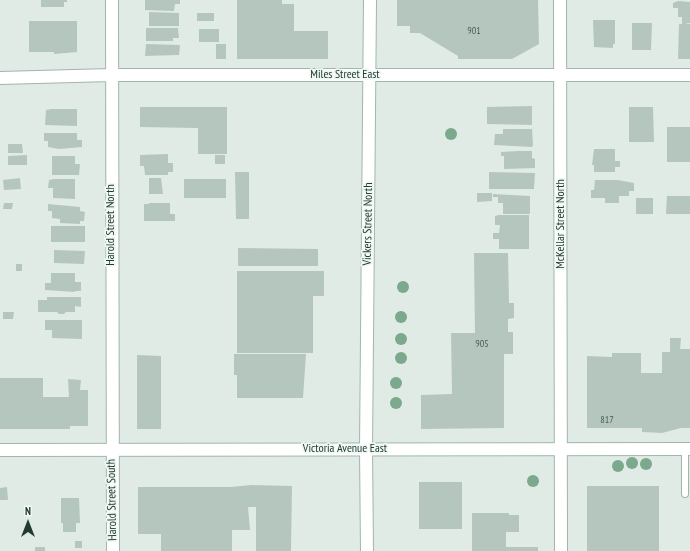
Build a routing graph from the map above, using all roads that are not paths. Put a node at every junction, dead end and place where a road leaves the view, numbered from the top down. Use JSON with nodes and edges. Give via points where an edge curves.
{"nodes":[{"id":1,"x":112,"y":0,"type":"edge"},
{"id":2,"x":370,"y":0,"type":"edge"},
{"id":3,"x":560,"y":0,"type":"edge"},
{"id":4,"x":111,"y":75,"type":"junction"},
{"id":5,"x":369,"y":75,"type":"junction"},
{"id":6,"x":561,"y":75,"type":"junction"},
{"id":7,"x":690,"y":75,"type":"edge"},
{"id":8,"x":0,"y":78,"type":"edge"},
{"id":9,"x":561,"y":448,"type":"junction"},
{"id":10,"x":111,"y":449,"type":"junction"},
{"id":11,"x":366,"y":449,"type":"junction"},
{"id":12,"x":688,"y":449,"type":"edge"},
{"id":13,"x":0,"y":450,"type":"edge"},
{"id":14,"x":685,"y":494,"type":"dead end"},
{"id":15,"x":112,"y":551,"type":"edge"},
{"id":16,"x":367,"y":551,"type":"edge"},
{"id":17,"x":562,"y":551,"type":"edge"}],
"edges":[{"from":1,"to":4,"type":"street","name":"Harold Street North"},
{"from":2,"to":5,"type":"street","name":"Vickers Street North"},
{"from":3,"to":6,"type":"street","name":"McKellar Street North"},
{"from":4,"to":5,"type":"street","name":"Miles Street East"},
{"from":4,"to":8,"type":"street","name":"Miles Street East"},
{"from":4,"to":10,"type":"street","name":"Harold Street North"},
{"from":5,"to":6,"type":"street","name":"Miles Street East"},
{"from":5,"to":11,"type":"street","name":"Vickers Street North"},
{"from":6,"to":7,"type":"street","name":"Miles Street East"},
{"from":6,"to":9,"type":"street","name":"McKellar Street North"},
{"from":9,"to":11,"type":"street","name":"Victoria Avenue East"},
{"from":9,"to":12,"type":"street","name":"Victoria Avenue East"},
{"from":9,"to":17,"type":"street","name":"McKellar Street North"},
{"from":10,"to":11,"type":"street","name":"Victoria Avenue East"},
{"from":10,"to":13,"type":"street","name":"Victoria Avenue East"},
{"from":10,"to":15,"type":"street","name":"Harold Street South"},
{"from":11,"to":16,"type":"street","name":"Vickers Street North"},
{"from":12,"to":14,"type":"lane"}]}
